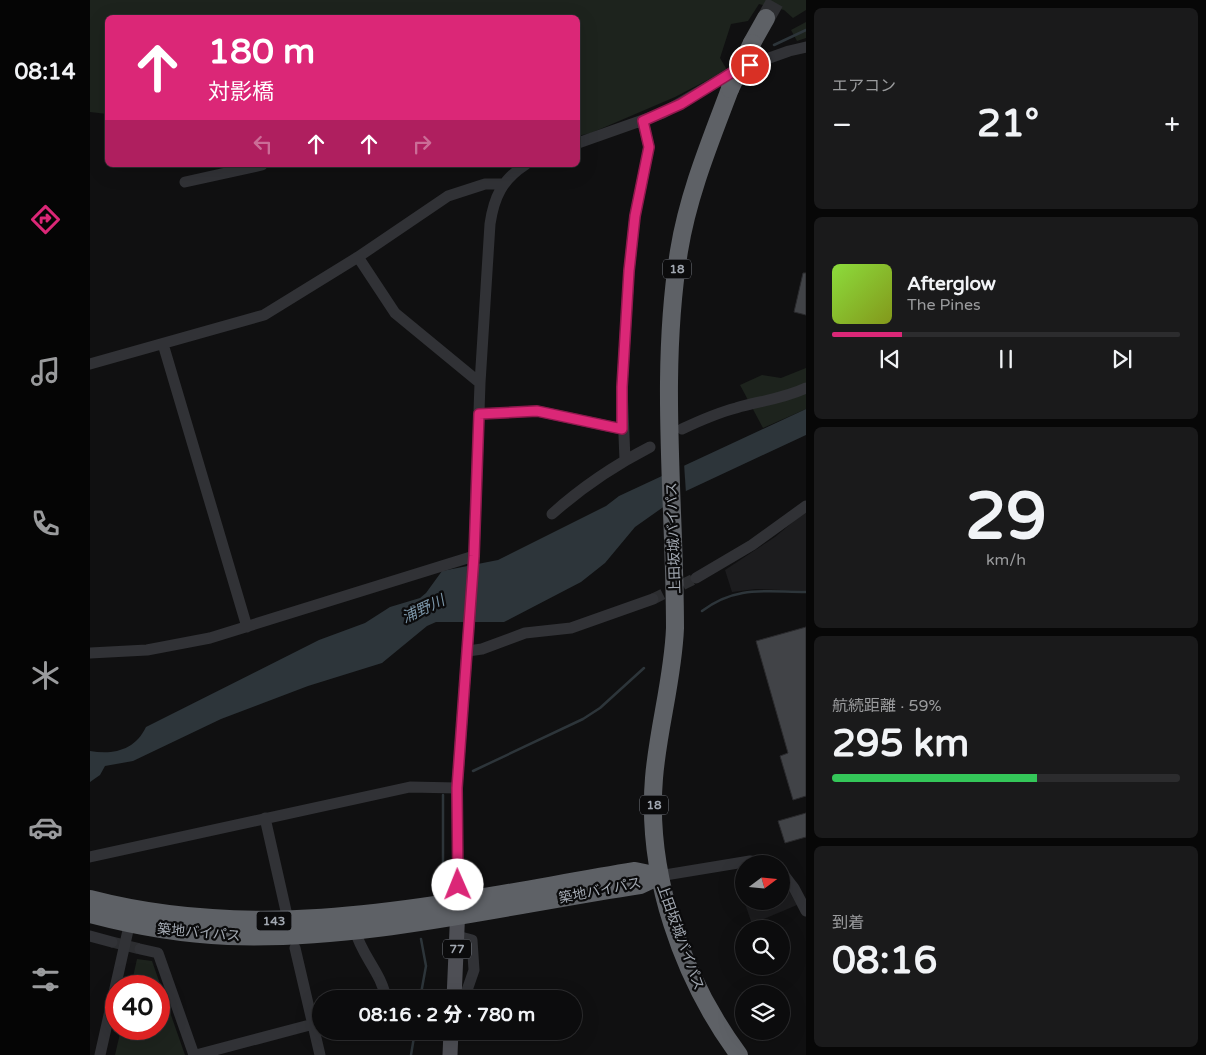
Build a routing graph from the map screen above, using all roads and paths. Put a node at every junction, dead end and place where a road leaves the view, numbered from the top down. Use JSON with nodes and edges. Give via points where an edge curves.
{"nodes":[{"id":1,"x":766,"y":18,"type":"tunnel mouth"},
{"id":2,"x":806,"y":47,"type":"edge"},
{"id":3,"x":643,"y":121,"type":"junction"},
{"id":4,"x":580,"y":142,"type":"edge"},
{"id":5,"x":253,"y":167,"type":"edge"},
{"id":6,"x":523,"y":167,"type":"edge"},
{"id":7,"x":186,"y":182,"type":"dead end"},
{"id":8,"x":502,"y":184,"type":"junction"},
{"id":9,"x":358,"y":257,"type":"junction"},
{"id":10,"x":163,"y":344,"type":"junction"},
{"id":11,"x":90,"y":364,"type":"edge"},
{"id":12,"x":480,"y":383,"type":"junction"},
{"id":13,"x":806,"y":388,"type":"edge"},
{"id":14,"x":479,"y":414,"type":"junction"},
{"id":15,"x":622,"y":429,"type":"junction"},
{"id":16,"x":682,"y":430,"type":"dead end"},
{"id":17,"x":650,"y":447,"type":"dead end"},
{"id":18,"x":625,"y":460,"type":"junction"},
{"id":19,"x":806,"y":506,"type":"edge"},
{"id":20,"x":552,"y":514,"type":"dead end"},
{"id":21,"x":474,"y":558,"type":"junction"},
{"id":22,"x":696,"y":578,"type":"tunnel mouth"},
{"id":23,"x":653,"y":599,"type":"tunnel mouth"},
{"id":24,"x":247,"y":627,"type":"junction"},
{"id":25,"x":468,"y":651,"type":"junction"},
{"id":26,"x":90,"y":653,"type":"edge"},
{"id":27,"x":457,"y":788,"type":"junction"},
{"id":28,"x":265,"y":818,"type":"junction"},
{"id":29,"x":90,"y":857,"type":"edge"},
{"id":30,"x":735,"y":863,"type":"edge"},
{"id":31,"x":659,"y":876,"type":"junction"},
{"id":32,"x":790,"y":883,"type":"edge"},
{"id":33,"x":90,"y":900,"type":"edge"},
{"id":34,"x":458,"y":907,"type":"junction"},
{"id":35,"x":286,"y":911,"type":"dead end"},
{"id":36,"x":806,"y":911,"type":"edge"},
{"id":37,"x":90,"y":914,"type":"edge"},
{"id":38,"x":131,"y":918,"type":"junction"},
{"id":39,"x":355,"y":930,"type":"junction"},
{"id":40,"x":90,"y":936,"type":"edge"},
{"id":41,"x":457,"y":936,"type":"junction"},
{"id":42,"x":112,"y":942,"type":"tunnel mouth"},
{"id":43,"x":294,"y":948,"type":"dead end"},
{"id":44,"x":140,"y":949,"type":"tunnel mouth"},
{"id":45,"x":385,"y":990,"type":"edge"},
{"id":46,"x":454,"y":990,"type":"edge"},
{"id":47,"x":467,"y":990,"type":"edge"},
{"id":48,"x":312,"y":1007,"type":"edge"},
{"id":49,"x":312,"y":1024,"type":"edge"},
{"id":50,"x":319,"y":1040,"type":"edge"},
{"id":51,"x":451,"y":1040,"type":"edge"},
{"id":52,"x":100,"y":1055,"type":"edge"},
{"id":53,"x":195,"y":1055,"type":"edge"},
{"id":54,"x":320,"y":1055,"type":"edge"},
{"id":55,"x":450,"y":1055,"type":"edge"},
{"id":56,"x":739,"y":1055,"type":"edge"}],
"edges":[{"from":1,"to":31,"type":"highway","name":"上田坂城バイパス","number":"18","bridge":true,"via":[[730,89],[700,168],[674,288],[670,348],[674,647],[654,778]]},
{"from":2,"to":3,"type":"street","via":[[736,70],[681,104]]},
{"from":3,"to":4,"type":"street"},
{"from":3,"to":15,"type":"street","via":[[649,147],[635,216],[629,271]]},
{"from":5,"to":7,"type":"street"},
{"from":6,"to":8,"type":"street"},
{"from":8,"to":9,"type":"street","via":[[485,184],[448,196]]},
{"from":8,"to":12,"type":"street","via":[[493,203],[490,224]]},
{"from":9,"to":10,"type":"street","via":[[264,315]]},
{"from":9,"to":12,"type":"street","via":[[395,313]]},
{"from":10,"to":11,"type":"street"},
{"from":10,"to":24,"type":"street"},
{"from":12,"to":14,"type":"street"},
{"from":13,"to":16,"type":"street","via":[[780,398],[735,408]]},
{"from":14,"to":15,"type":"street","via":[[537,411]]},
{"from":14,"to":21,"type":"street"},
{"from":15,"to":18,"type":"street"},
{"from":17,"to":18,"type":"street"},
{"from":18,"to":20,"type":"street"},
{"from":19,"to":22,"type":"street","via":[[773,532]]},
{"from":21,"to":24,"type":"street"},
{"from":21,"to":25,"type":"street"},
{"from":23,"to":25,"type":"street","via":[[572,628],[525,633]]},
{"from":24,"to":26,"type":"street","via":[[184,644]]},
{"from":25,"to":27,"type":"street"},
{"from":27,"to":28,"type":"street","via":[[410,787]]},
{"from":27,"to":34,"type":"street"},
{"from":28,"to":29,"type":"street"},
{"from":28,"to":35,"type":"street"},
{"from":30,"to":31,"type":"street"},
{"from":31,"to":34,"type":"highway","name":"築地バイパス","number":"143","via":[[635,871]]},
{"from":31,"to":56,"type":"highway","name":"上田坂城バイパス","number":"18","via":[[694,978]]},
{"from":32,"to":36,"type":"street"},
{"from":33,"to":38,"type":"highway","name":"築地バイパス","number":"143"},
{"from":34,"to":38,"type":"highway","name":"築地バイパス","number":"143","via":[[283,921]]},
{"from":34,"to":39,"type":"highway","name":"築地バイパス","number":"143"},
{"from":34,"to":41,"type":"main road","number":"77"},
{"from":37,"to":38,"type":"highway","name":"築地バイパス","number":"143"},
{"from":38,"to":39,"type":"highway","name":"築地バイパス","number":"143","via":[[226,936],[282,936]]},
{"from":38,"to":52,"type":"street"},
{"from":39,"to":45,"type":"street","via":[[358,944]]},
{"from":40,"to":42,"type":"street"},
{"from":41,"to":46,"type":"main road","number":"77"},
{"from":41,"to":47,"type":"street","via":[[472,940],[474,970]]},
{"from":43,"to":48,"type":"street"},
{"from":44,"to":53,"type":"street","via":[[158,953]]},
{"from":49,"to":53,"type":"street"},
{"from":50,"to":54,"type":"street"},
{"from":51,"to":55,"type":"main road"}]}
